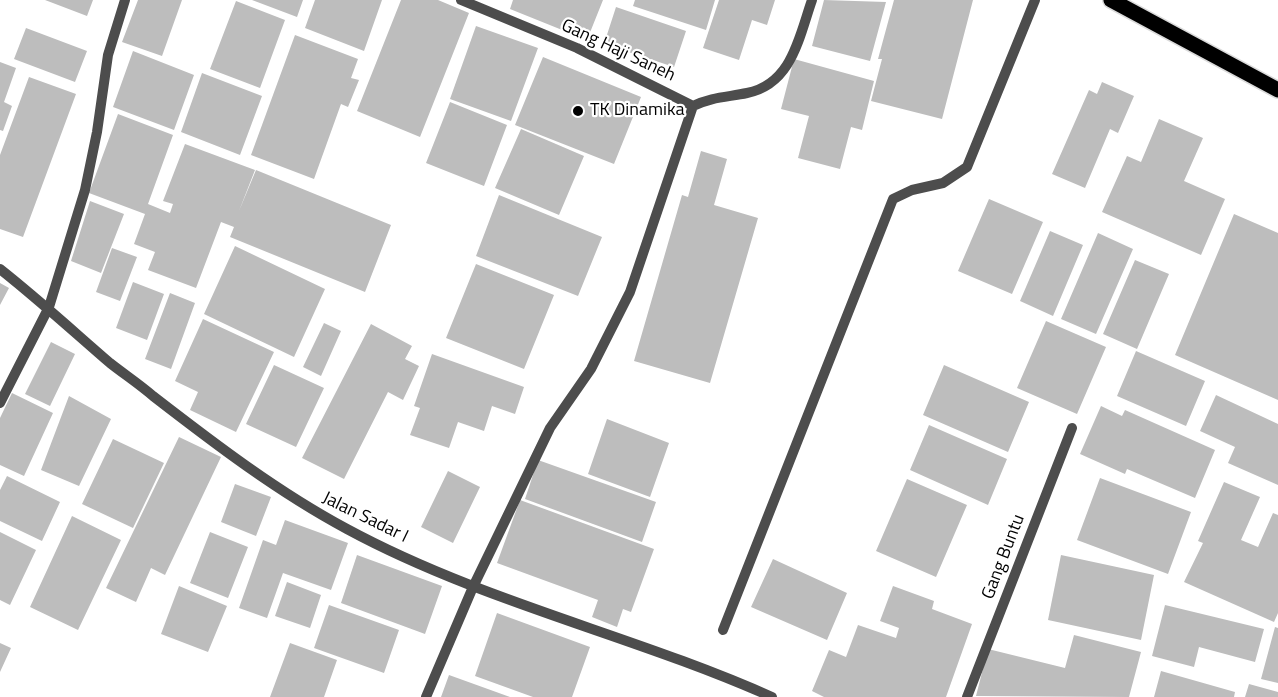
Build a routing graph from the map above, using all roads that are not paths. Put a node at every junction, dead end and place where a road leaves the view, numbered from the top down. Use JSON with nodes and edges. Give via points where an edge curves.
{"nodes":[{"id":1,"x":125,"y":0,"type":"edge"},
{"id":2,"x":460,"y":0,"type":"edge"},
{"id":3,"x":812,"y":0,"type":"edge"},
{"id":4,"x":1035,"y":0,"type":"edge"},
{"id":5,"x":1111,"y":0,"type":"edge"},
{"id":6,"x":1278,"y":90,"type":"edge"},
{"id":7,"x":693,"y":105,"type":"junction"},
{"id":8,"x":0,"y":268,"type":"edge"},
{"id":9,"x":49,"y":307,"type":"junction"},
{"id":10,"x":0,"y":403,"type":"edge"},
{"id":11,"x":1072,"y":428,"type":"dead end"},
{"id":12,"x":473,"y":587,"type":"junction"},
{"id":13,"x":723,"y":630,"type":"dead end"},
{"id":14,"x":426,"y":697,"type":"edge"},
{"id":15,"x":772,"y":697,"type":"edge"},
{"id":16,"x":967,"y":697,"type":"edge"}],
"edges":[{"from":1,"to":9,"type":"street","via":[[108,55],[98,132],[85,190]]},
{"from":2,"to":7,"type":"street","name":"Gang Haji Saneh","via":[[577,48]]},
{"from":3,"to":7,"type":"street","via":[[787,69],[773,84]]},
{"from":4,"to":13,"type":"street","via":[[967,167],[943,183],[893,198]]},
{"from":5,"to":6,"type":"main road"},
{"from":7,"to":12,"type":"street","via":[[630,291],[591,369],[550,428]]},
{"from":8,"to":9,"type":"street","name":"Jalan Sadar I"},
{"from":9,"to":10,"type":"street"},
{"from":9,"to":12,"type":"street","name":"Jalan Sadar I","via":[[112,364],[291,498],[349,531]]},
{"from":11,"to":16,"type":"street","name":"Gang Buntu"},
{"from":12,"to":14,"type":"street"},
{"from":12,"to":15,"type":"street","name":"Jalan Sadar I","via":[[713,671]]}]}
